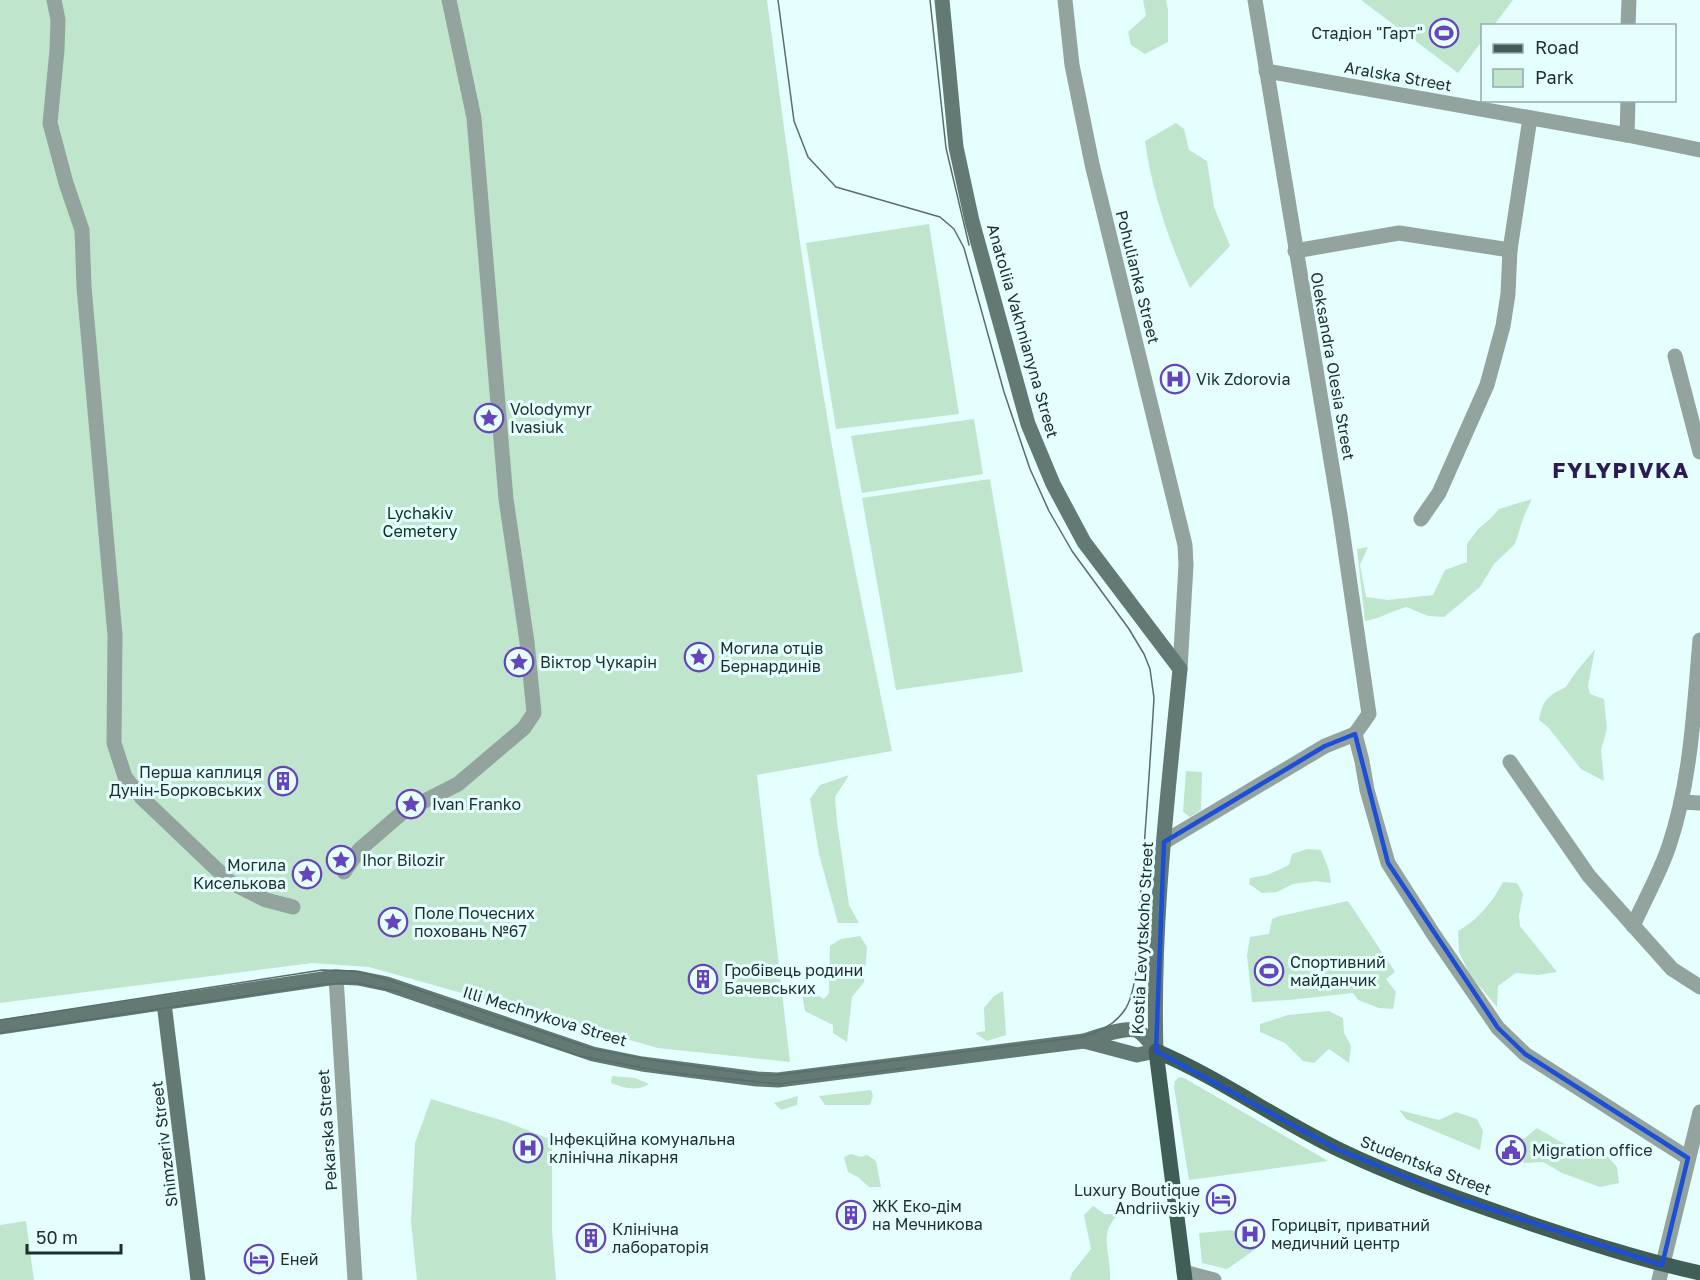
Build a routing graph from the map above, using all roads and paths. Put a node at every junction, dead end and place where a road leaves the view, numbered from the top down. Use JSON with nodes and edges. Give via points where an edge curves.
{"nodes":[{"id":1,"x":54,"y":0,"type":"edge"},
{"id":2,"x":449,"y":0,"type":"edge"},
{"id":3,"x":942,"y":0,"type":"edge"},
{"id":4,"x":1065,"y":0,"type":"edge"},
{"id":5,"x":1255,"y":0,"type":"edge"},
{"id":6,"x":1629,"y":0,"type":"edge"},
{"id":7,"x":1629,"y":24,"type":"edge"},
{"id":8,"x":1266,"y":71,"type":"junction"},
{"id":9,"x":1628,"y":102,"type":"edge"},
{"id":10,"x":1530,"y":118,"type":"junction"},
{"id":11,"x":1627,"y":135,"type":"junction"},
{"id":12,"x":1700,"y":150,"type":"edge"},
{"id":13,"x":1510,"y":250,"type":"junction"},
{"id":14,"x":1295,"y":251,"type":"junction"},
{"id":15,"x":1676,"y":356,"type":"dead end"},
{"id":16,"x":1700,"y":452,"type":"edge"},
{"id":17,"x":1421,"y":519,"type":"dead end"},
{"id":18,"x":1700,"y":640,"type":"edge"},
{"id":19,"x":1179,"y":669,"type":"junction"},
{"id":20,"x":1355,"y":734,"type":"junction"},
{"id":21,"x":1510,"y":762,"type":"dead end"},
{"id":22,"x":1681,"y":802,"type":"junction"},
{"id":23,"x":1700,"y":803,"type":"edge"},
{"id":24,"x":1164,"y":842,"type":"junction"},
{"id":25,"x":344,"y":872,"type":"dead end"},
{"id":26,"x":293,"y":907,"type":"dead end"},
{"id":27,"x":1633,"y":926,"type":"junction"},
{"id":28,"x":336,"y":977,"type":"junction"},
{"id":29,"x":1700,"y":987,"type":"edge"},
{"id":30,"x":164,"y":1003,"type":"junction"},
{"id":31,"x":0,"y":1027,"type":"edge"},
{"id":32,"x":1084,"y":1041,"type":"junction"},
{"id":33,"x":1156,"y":1050,"type":"junction"},
{"id":34,"x":1700,"y":1112,"type":"edge"},
{"id":35,"x":1688,"y":1158,"type":"junction"},
{"id":36,"x":1661,"y":1273,"type":"edge"},
{"id":37,"x":1700,"y":1274,"type":"edge"},
{"id":38,"x":1185,"y":1276,"type":"edge"},
{"id":39,"x":198,"y":1280,"type":"edge"},
{"id":40,"x":356,"y":1280,"type":"edge"},
{"id":41,"x":1214,"y":1280,"type":"edge"}],
"edges":[{"from":1,"to":26,"type":"street","via":[[58,20],[50,123],[82,230],[115,635],[114,743],[125,777],[142,798],[230,882],[266,900]]},
{"from":2,"to":25,"type":"street","via":[[474,118],[506,499],[534,714],[524,728],[458,784],[403,812],[359,850]]},
{"from":3,"to":19,"type":"street","name":"Anatoliia Vakhnianyna Street","via":[[956,147],[972,221],[1029,424],[1053,484],[1084,542]]},
{"from":4,"to":19,"type":"street","name":"Pohulianka Street","via":[[1072,65],[1092,164],[1185,545]]},
{"from":5,"to":8,"type":"street","name":"Oleksandra Olesia Street"},
{"from":6,"to":7,"type":"street"},
{"from":8,"to":10,"type":"street","name":"Aralska Street"},
{"from":8,"to":14,"type":"street","name":"Oleksandra Olesia Street"},
{"from":9,"to":11,"type":"street"},
{"from":10,"to":11,"type":"street","name":"Aralska Street"},
{"from":10,"to":13,"type":"street"},
{"from":11,"to":12,"type":"street","name":"Aralska Street"},
{"from":13,"to":14,"type":"street","via":[[1399,233]]},
{"from":13,"to":17,"type":"street","via":[[1503,326],[1487,385],[1438,493]]},
{"from":14,"to":20,"type":"street","name":"Oleksandra Olesia Street","via":[[1366,684],[1369,714]]},
{"from":15,"to":16,"type":"street"},
{"from":18,"to":22,"type":"street"},
{"from":19,"to":24,"type":"street","name":"Kostia Levytskoho Street"},
{"from":20,"to":24,"type":"street","via":[[1325,746]]},
{"from":20,"to":35,"type":"street","via":[[1388,863],[1498,1028],[1525,1054]]},
{"from":21,"to":27,"type":"street","via":[[1589,876]]},
{"from":22,"to":23,"type":"street"},
{"from":22,"to":27,"type":"street","via":[[1670,846]]},
{"from":24,"to":33,"type":"street","name":"Kostia Levytskoho Street"},
{"from":27,"to":29,"type":"street","via":[[1672,969]]},
{"from":28,"to":30,"type":"street","name":"Illi Mechnykova Street"},
{"from":28,"to":32,"type":"street","name":"Illi Mechnykova Street","via":[[387,984],[593,1054],[757,1079],[778,1080]]},
{"from":28,"to":40,"type":"street","name":"Pekarska Street"},
{"from":30,"to":31,"type":"street","name":"Illi Mechnykova Street"},
{"from":30,"to":39,"type":"street","name":"Shimzeriv Street"},
{"from":32,"to":33,"type":"street","name":"Illi Mechnykova Street","via":[[1137,1055]]},
{"from":32,"to":33,"type":"street","name":"Illi Mechnykova Street","via":[[1134,1030]]},
{"from":33,"to":36,"type":"main road","name":"Studentska Street","via":[[1188,1064],[1337,1149],[1396,1176]]},
{"from":33,"to":38,"type":"main road","name":"Kostia Levytskoho Street"},
{"from":34,"to":35,"type":"street"},
{"from":35,"to":36,"type":"street"},
{"from":36,"to":37,"type":"main road","name":"Studentska Street"},
{"from":38,"to":41,"type":"street"}]}
